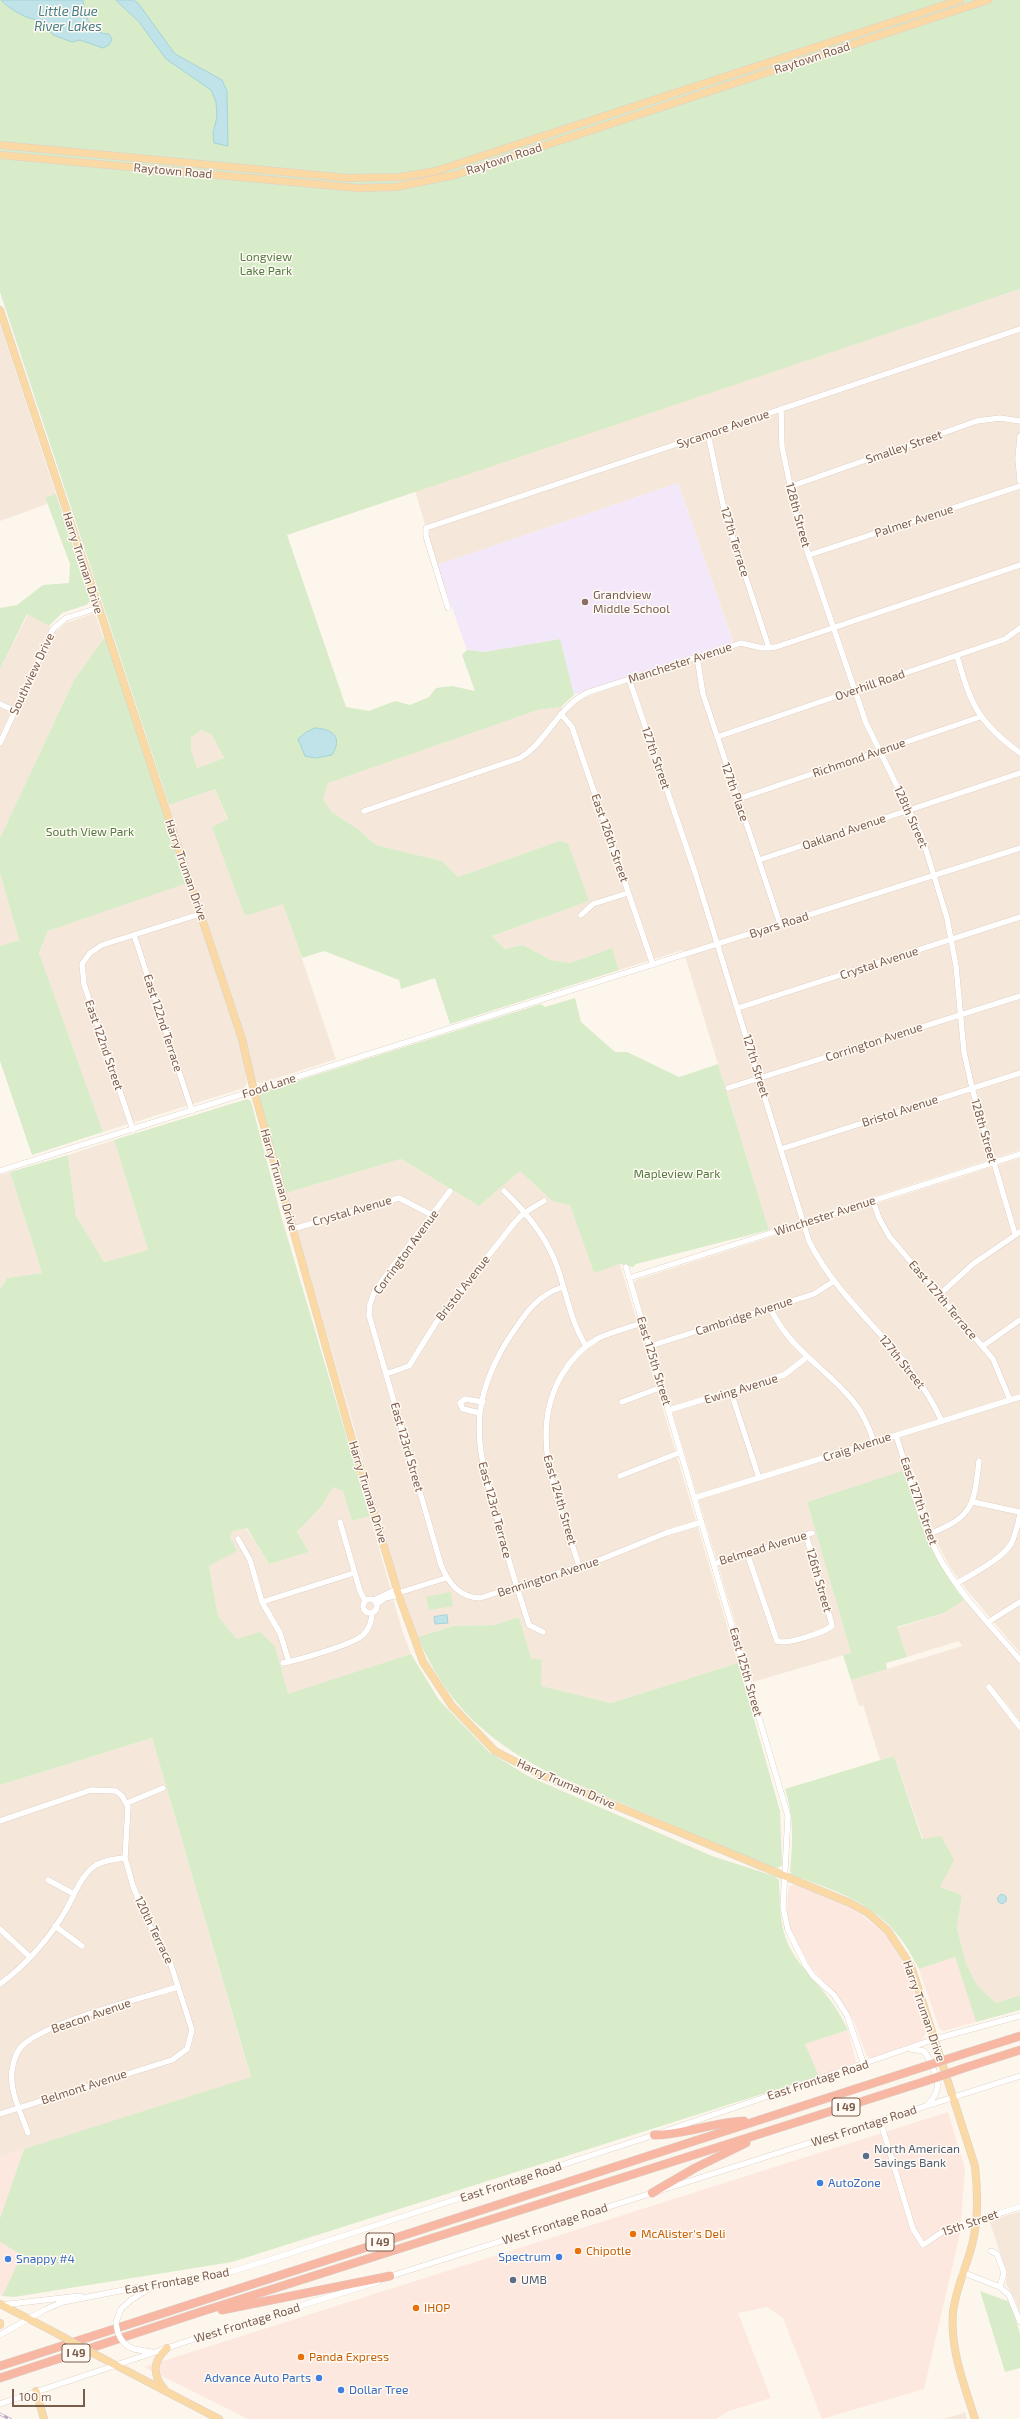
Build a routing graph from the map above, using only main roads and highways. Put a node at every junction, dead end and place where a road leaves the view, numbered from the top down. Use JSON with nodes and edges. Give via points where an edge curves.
{"nodes":[{"id":1,"x":960,"y":0,"type":"edge"},
{"id":2,"x":988,"y":0,"type":"edge"},
{"id":3,"x":0,"y":145,"type":"edge"},
{"id":4,"x":0,"y":155,"type":"edge"},
{"id":5,"x":0,"y":310,"type":"edge"},
{"id":6,"x":1020,"y":2036,"type":"edge"},
{"id":7,"x":1020,"y":2050,"type":"edge"},
{"id":8,"x":755,"y":2121,"type":"junction"},
{"id":9,"x":766,"y":2132,"type":"junction"},
{"id":10,"x":654,"y":2136,"type":"road end"},
{"id":11,"x":652,"y":2193,"type":"road end"},
{"id":12,"x":390,"y":2276,"type":"road end"},
{"id":13,"x":1,"y":2305,"type":"edge"},
{"id":14,"x":194,"y":2314,"type":"junction"},
{"id":15,"x":167,"y":2348,"type":"road end"},
{"id":16,"x":0,"y":2366,"type":"edge"},
{"id":17,"x":0,"y":2378,"type":"edge"},
{"id":18,"x":36,"y":2391,"type":"road end"},
{"id":19,"x":166,"y":2392,"type":"junction"},
{"id":20,"x":44,"y":2419,"type":"edge"},
{"id":21,"x":219,"y":2419,"type":"edge"},
{"id":22,"x":975,"y":2419,"type":"edge"}],
"edges":[{"from":1,"to":3,"type":"main road","name":"Raytown Road","via":[[436,171],[400,177],[348,178]]},
{"from":2,"to":4,"type":"main road","name":"Raytown Road","via":[[455,174],[396,187],[358,188]]},
{"from":5,"to":22,"type":"main road","name":"Harry Truman Drive","via":[[242,1039],[254,1091],[398,1592],[423,1662],[452,1706],[496,1751],[537,1773],[850,1903],[868,1913],[888,1931],[911,1966],[974,2166],[978,2192],[977,2220],[953,2312],[953,2332],[957,2362]]},
{"from":6,"to":8,"type":"highway","number":"I 49","bridge":true},
{"from":7,"to":9,"type":"highway","number":"I 49","bridge":true},
{"from":8,"to":10,"type":"highway","via":[[728,2122]]},
{"from":8,"to":16,"type":"highway","number":"I 49"},
{"from":9,"to":11,"type":"highway"},
{"from":9,"to":14,"type":"highway","number":"I 49"},
{"from":12,"to":14,"type":"highway"},
{"from":13,"to":19,"type":"main road","bridge":true},
{"from":14,"to":17,"type":"highway","number":"I 49"},
{"from":15,"to":19,"type":"main road","via":[[154,2368]]},
{"from":18,"to":20,"type":"main road"},
{"from":19,"to":21,"type":"main road"}]}
